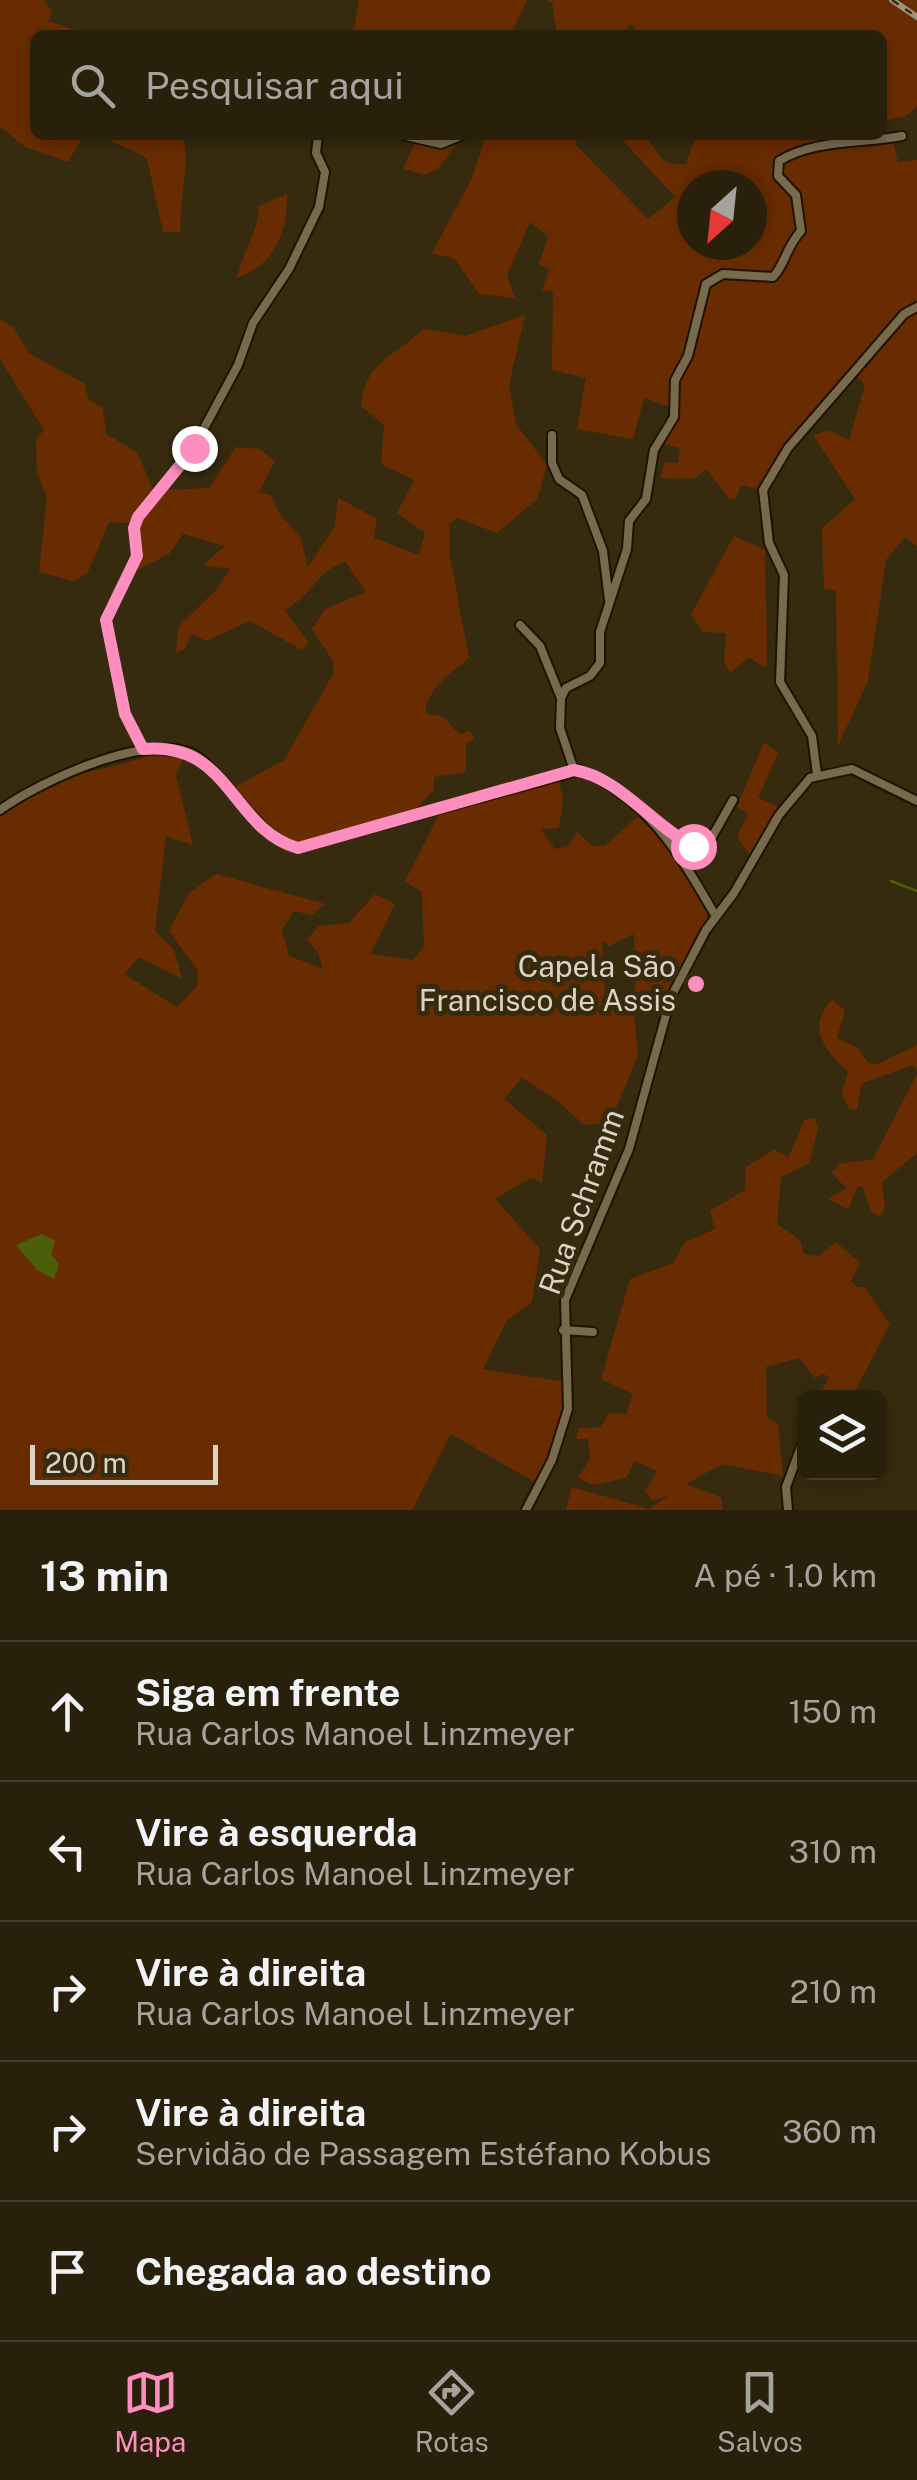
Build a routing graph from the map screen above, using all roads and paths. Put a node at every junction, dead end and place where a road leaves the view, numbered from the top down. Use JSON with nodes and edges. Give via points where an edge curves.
{"nodes":[{"id":1,"x":902,"y":136,"type":"dead end"},
{"id":2,"x":887,"y":138,"type":"edge"},
{"id":3,"x":317,"y":140,"type":"edge"},
{"id":4,"x":424,"y":140,"type":"edge"},
{"id":5,"x":451,"y":140,"type":"edge"},
{"id":6,"x":874,"y":140,"type":"edge"},
{"id":7,"x":917,"y":307,"type":"edge"},
{"id":8,"x":552,"y":435,"type":"dead end"},
{"id":9,"x":609,"y":600,"type":"junction"},
{"id":10,"x":520,"y":625,"type":"dead end"},
{"id":11,"x":560,"y":698,"type":"junction"},
{"id":12,"x":143,"y":749,"type":"junction"},
{"id":13,"x":574,"y":770,"type":"junction"},
{"id":14,"x":818,"y":774,"type":"junction"},
{"id":15,"x":732,"y":800,"type":"dead end"},
{"id":16,"x":917,"y":801,"type":"edge"},
{"id":17,"x":0,"y":810,"type":"edge"},
{"id":18,"x":661,"y":828,"type":"junction"},
{"id":19,"x":715,"y":915,"type":"junction"},
{"id":20,"x":564,"y":1330,"type":"junction"},
{"id":21,"x":593,"y":1332,"type":"dead end"},
{"id":22,"x":797,"y":1457,"type":"edge"},
{"id":23,"x":526,"y":1510,"type":"edge"},
{"id":24,"x":788,"y":1510,"type":"edge"}],
"edges":[{"from":1,"to":2,"type":"street"},
{"from":3,"to":12,"type":"street","via":[[325,172],[318,208],[194,448],[138,517],[137,556],[107,616],[121,699]]},
{"from":4,"to":5,"type":"street"},
{"from":6,"to":9,"type":"street","via":[[826,143],[788,156],[776,168],[796,195],[801,230],[773,277],[723,274],[706,284],[675,380],[674,417],[654,450],[646,499],[629,521]]},
{"from":7,"to":14,"type":"street","via":[[788,448],[763,490],[768,543],[780,562],[780,682],[812,736]]},
{"from":8,"to":9,"type":"street","via":[[552,463],[582,495],[602,551]]},
{"from":9,"to":11,"type":"street","via":[[600,663]]},
{"from":10,"to":11,"type":"street","via":[[540,646]]},
{"from":11,"to":13,"type":"street","via":[[560,728]]},
{"from":12,"to":13,"type":"street","via":[[198,756],[274,835],[298,848]]},
{"from":12,"to":17,"type":"street","via":[[32,789]]},
{"from":13,"to":18,"type":"street","via":[[617,792]]},
{"from":14,"to":16,"type":"street","via":[[852,769]]},
{"from":14,"to":19,"type":"street","name":"Rua Schramm","via":[[792,796]]},
{"from":15,"to":18,"type":"street","via":[[708,844],[693,846]]},
{"from":18,"to":19,"type":"street"},
{"from":19,"to":20,"type":"street","name":"Rua Schramm","via":[[670,997],[629,1149],[570,1286]]},
{"from":20,"to":21,"type":"street"},
{"from":20,"to":23,"type":"street","name":"Rua Schramm","via":[[565,1421]]},
{"from":22,"to":24,"type":"street","via":[[786,1486]]}]}
